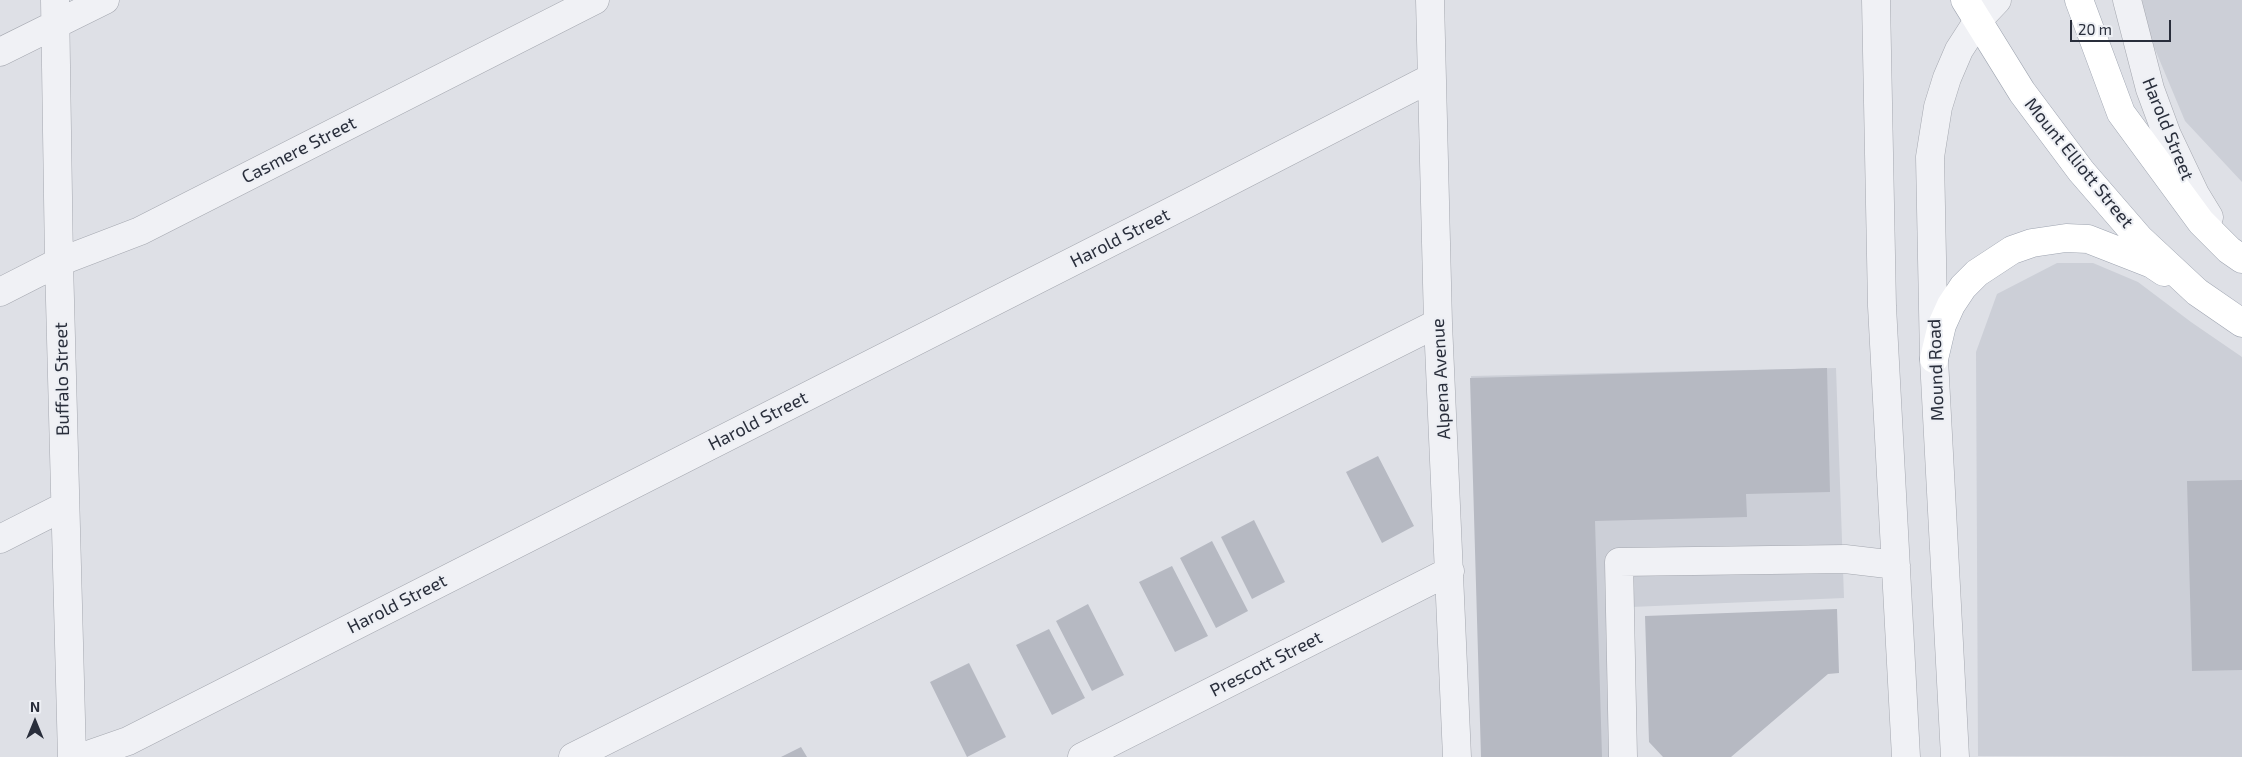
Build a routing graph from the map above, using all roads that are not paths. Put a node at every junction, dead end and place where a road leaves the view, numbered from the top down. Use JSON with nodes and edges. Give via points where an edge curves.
{"nodes":[{"id":1,"x":104,"y":0,"type":"edge"},
{"id":2,"x":595,"y":0,"type":"edge"},
{"id":3,"x":1430,"y":0,"type":"edge"},
{"id":4,"x":1876,"y":0,"type":"edge"},
{"id":5,"x":1997,"y":0,"type":"edge"},
{"id":6,"x":2079,"y":0,"type":"edge"},
{"id":7,"x":2127,"y":0,"type":"edge"},
{"id":8,"x":1972,"y":10,"type":"edge"},
{"id":9,"x":56,"y":12,"type":"edge"},
{"id":10,"x":0,"y":52,"type":"edge"},
{"id":11,"x":1431,"y":78,"type":"junction"},
{"id":12,"x":2236,"y":254,"type":"edge"},
{"id":13,"x":59,"y":262,"type":"junction"},
{"id":14,"x":0,"y":292,"type":"edge"},
{"id":15,"x":2197,"y":292,"type":"junction"},
{"id":16,"x":1438,"y":323,"type":"junction"},
{"id":17,"x":2242,"y":323,"type":"edge"},
{"id":18,"x":1934,"y":359,"type":"junction"},
{"id":19,"x":65,"y":506,"type":"junction"},
{"id":20,"x":0,"y":539,"type":"edge"},
{"id":21,"x":1896,"y":565,"type":"junction"},
{"id":22,"x":1450,"y":570,"type":"junction"},
{"id":23,"x":72,"y":757,"type":"edge"},
{"id":24,"x":82,"y":757,"type":"edge"},
{"id":25,"x":573,"y":757,"type":"edge"},
{"id":26,"x":1082,"y":757,"type":"edge"},
{"id":27,"x":1457,"y":757,"type":"edge"},
{"id":28,"x":1623,"y":757,"type":"edge"},
{"id":29,"x":1906,"y":757,"type":"edge"},
{"id":30,"x":1955,"y":757,"type":"edge"}],
"edges":[{"from":1,"to":9,"type":"street"},
{"from":2,"to":13,"type":"street","name":"Casmere Street","via":[[140,231]]},
{"from":3,"to":11,"type":"street","name":"Alpena Avenue"},
{"from":4,"to":21,"type":"street","via":[[1882,306]]},
{"from":5,"to":8,"type":"street","name":"Mound Road"},
{"from":6,"to":12,"type":"main road","via":[[2121,113],[2201,222]]},
{"from":7,"to":12,"type":"street","name":"Harold Street","via":[[2150,90],[2167,135],[2195,194]]},
{"from":8,"to":15,"type":"main road","name":"Mount Elliott Street","via":[[2022,92],[2081,171],[2139,238]]},
{"from":8,"to":18,"type":"street","name":"Mound Road","via":[[1947,78],[1932,137]]},
{"from":9,"to":10,"type":"street"},
{"from":9,"to":13,"type":"street","name":"Buffalo Street"},
{"from":11,"to":16,"type":"street","name":"Alpena Avenue"},
{"from":11,"to":24,"type":"street","name":"Harold Street","via":[[128,741]]},
{"from":13,"to":14,"type":"street","name":"Casmere Street"},
{"from":13,"to":19,"type":"street","name":"Buffalo Street"},
{"from":15,"to":17,"type":"main road","name":"Mount Elliott Street"},
{"from":15,"to":18,"type":"main road","via":[[2152,264],[2088,239],[2032,242],[1994,260],[1963,287],[1942,325]]},
{"from":16,"to":22,"type":"street","name":"Alpena Avenue"},
{"from":16,"to":25,"type":"street"},
{"from":18,"to":30,"type":"street","name":"Mound Road"},
{"from":19,"to":20,"type":"street"},
{"from":19,"to":23,"type":"street","name":"Buffalo Street"},
{"from":21,"to":28,"type":"street","via":[[1845,559],[1619,562]]},
{"from":21,"to":29,"type":"street"},
{"from":22,"to":26,"type":"street","name":"Prescott Street"},
{"from":22,"to":27,"type":"street","name":"Alpena Avenue"}]}
